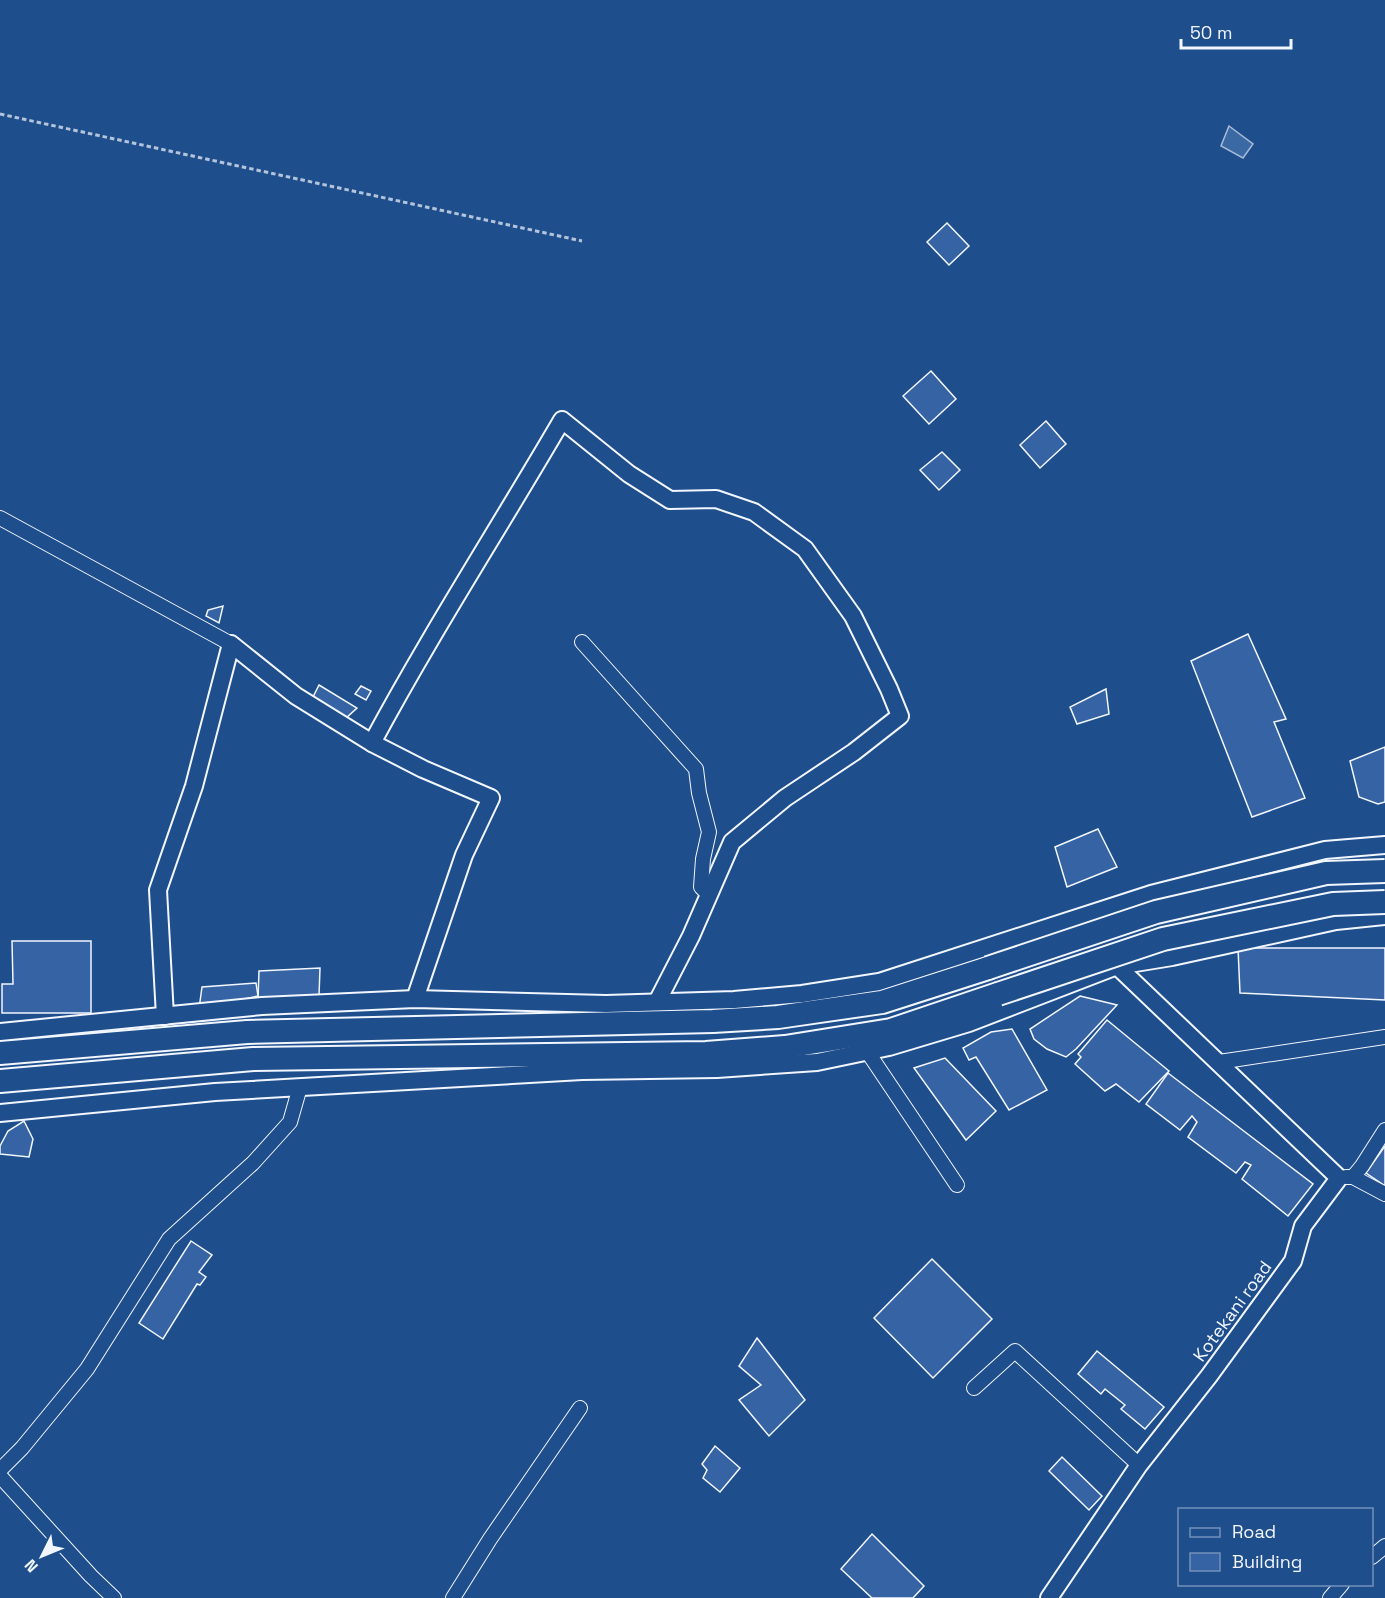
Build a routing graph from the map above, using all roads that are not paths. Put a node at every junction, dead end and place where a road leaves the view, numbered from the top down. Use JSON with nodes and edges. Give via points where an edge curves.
{"nodes":[{"id":1,"x":0,"y":518,"type":"edge"},
{"id":2,"x":582,"y":642,"type":"dead end"},
{"id":3,"x":231,"y":644,"type":"junction"},
{"id":4,"x":372,"y":743,"type":"junction"},
{"id":5,"x":1385,"y":845,"type":"edge"},
{"id":6,"x":1385,"y":871,"type":"edge"},
{"id":7,"x":708,"y":894,"type":"junction"},
{"id":8,"x":1385,"y":903,"type":"edge"},
{"id":9,"x":1385,"y":916,"type":"edge"},
{"id":10,"x":1118,"y":966,"type":"junction"},
{"id":11,"x":415,"y":999,"type":"junction"},
{"id":12,"x":657,"y":1002,"type":"junction"},
{"id":13,"x":165,"y":1016,"type":"junction"},
{"id":14,"x":0,"y":1032,"type":"edge"},
{"id":15,"x":1385,"y":1037,"type":"edge"},
{"id":16,"x":867,"y":1051,"type":"junction"},
{"id":17,"x":0,"y":1053,"type":"edge"},
{"id":18,"x":1219,"y":1062,"type":"junction"},
{"id":19,"x":0,"y":1081,"type":"edge"},
{"id":20,"x":300,"y":1087,"type":"junction"},
{"id":21,"x":0,"y":1113,"type":"edge"},
{"id":22,"x":1385,"y":1131,"type":"edge"},
{"id":23,"x":1346,"y":1177,"type":"junction"},
{"id":24,"x":957,"y":1185,"type":"dead end"},
{"id":25,"x":1385,"y":1194,"type":"edge"},
{"id":26,"x":974,"y":1388,"type":"dead end"},
{"id":27,"x":580,"y":1408,"type":"dead end"},
{"id":28,"x":1139,"y":1465,"type":"junction"},
{"id":29,"x":0,"y":1470,"type":"edge"},
{"id":30,"x":0,"y":1476,"type":"edge"},
{"id":31,"x":1385,"y":1546,"type":"edge"},
{"id":32,"x":1373,"y":1555,"type":"edge"},
{"id":33,"x":1340,"y":1586,"type":"edge"},
{"id":34,"x":114,"y":1598,"type":"edge"},
{"id":35,"x":453,"y":1598,"type":"edge"},
{"id":36,"x":1049,"y":1598,"type":"edge"},
{"id":37,"x":1330,"y":1598,"type":"edge"}],
"edges":[{"from":1,"to":3,"type":"street"},
{"from":2,"to":7,"type":"street","via":[[696,769],[709,832],[701,887]]},
{"from":3,"to":4,"type":"street","via":[[296,696]]},
{"from":3,"to":13,"type":"street","via":[[194,786],[158,890]]},
{"from":4,"to":7,"type":"street","via":[[412,667],[562,420],[629,474],[669,500],[716,499],[754,512],[805,549],[853,616],[900,716],[785,798],[732,842]]},
{"from":4,"to":11,"type":"street","via":[[491,798],[464,855]]},
{"from":5,"to":12,"type":"street","via":[[1325,850],[1151,894],[879,982],[790,995]]},
{"from":6,"to":17,"type":"highway","bridge":true,"via":[[1326,873],[1156,912],[882,1002],[778,1017],[248,1032]]},
{"from":7,"to":12,"type":"street","via":[[692,936]]},
{"from":8,"to":19,"type":"highway","bridge":true,"via":[[1333,904],[1163,939],[891,1030],[785,1047],[706,1053],[254,1059]]},
{"from":9,"to":10,"type":"street","via":[[1336,921]]},
{"from":10,"to":16,"type":"street","via":[[969,1023]]},
{"from":10,"to":18,"type":"street"},
{"from":11,"to":12,"type":"street"},
{"from":11,"to":13,"type":"street","via":[[262,1006]]},
{"from":13,"to":14,"type":"street"},
{"from":15,"to":18,"type":"street"},
{"from":16,"to":20,"type":"street","via":[[817,1062],[717,1069],[582,1071]]},
{"from":16,"to":24,"type":"street"},
{"from":18,"to":23,"type":"street"},
{"from":20,"to":21,"type":"street"},
{"from":20,"to":29,"type":"street","via":[[290,1122],[253,1163],[169,1239],[87,1369]]},
{"from":22,"to":23,"type":"street","via":[[1362,1166]]},
{"from":23,"to":25,"type":"street"},
{"from":23,"to":28,"type":"street","name":"Kotekani road","via":[[1303,1226],[1293,1261]]},
{"from":26,"to":28,"type":"street","via":[[1015,1352]]},
{"from":27,"to":35,"type":"street"},
{"from":28,"to":36,"type":"street","name":"Kotekani road"},
{"from":30,"to":34,"type":"street"},
{"from":31,"to":32,"type":"street"},
{"from":33,"to":37,"type":"street"}]}
